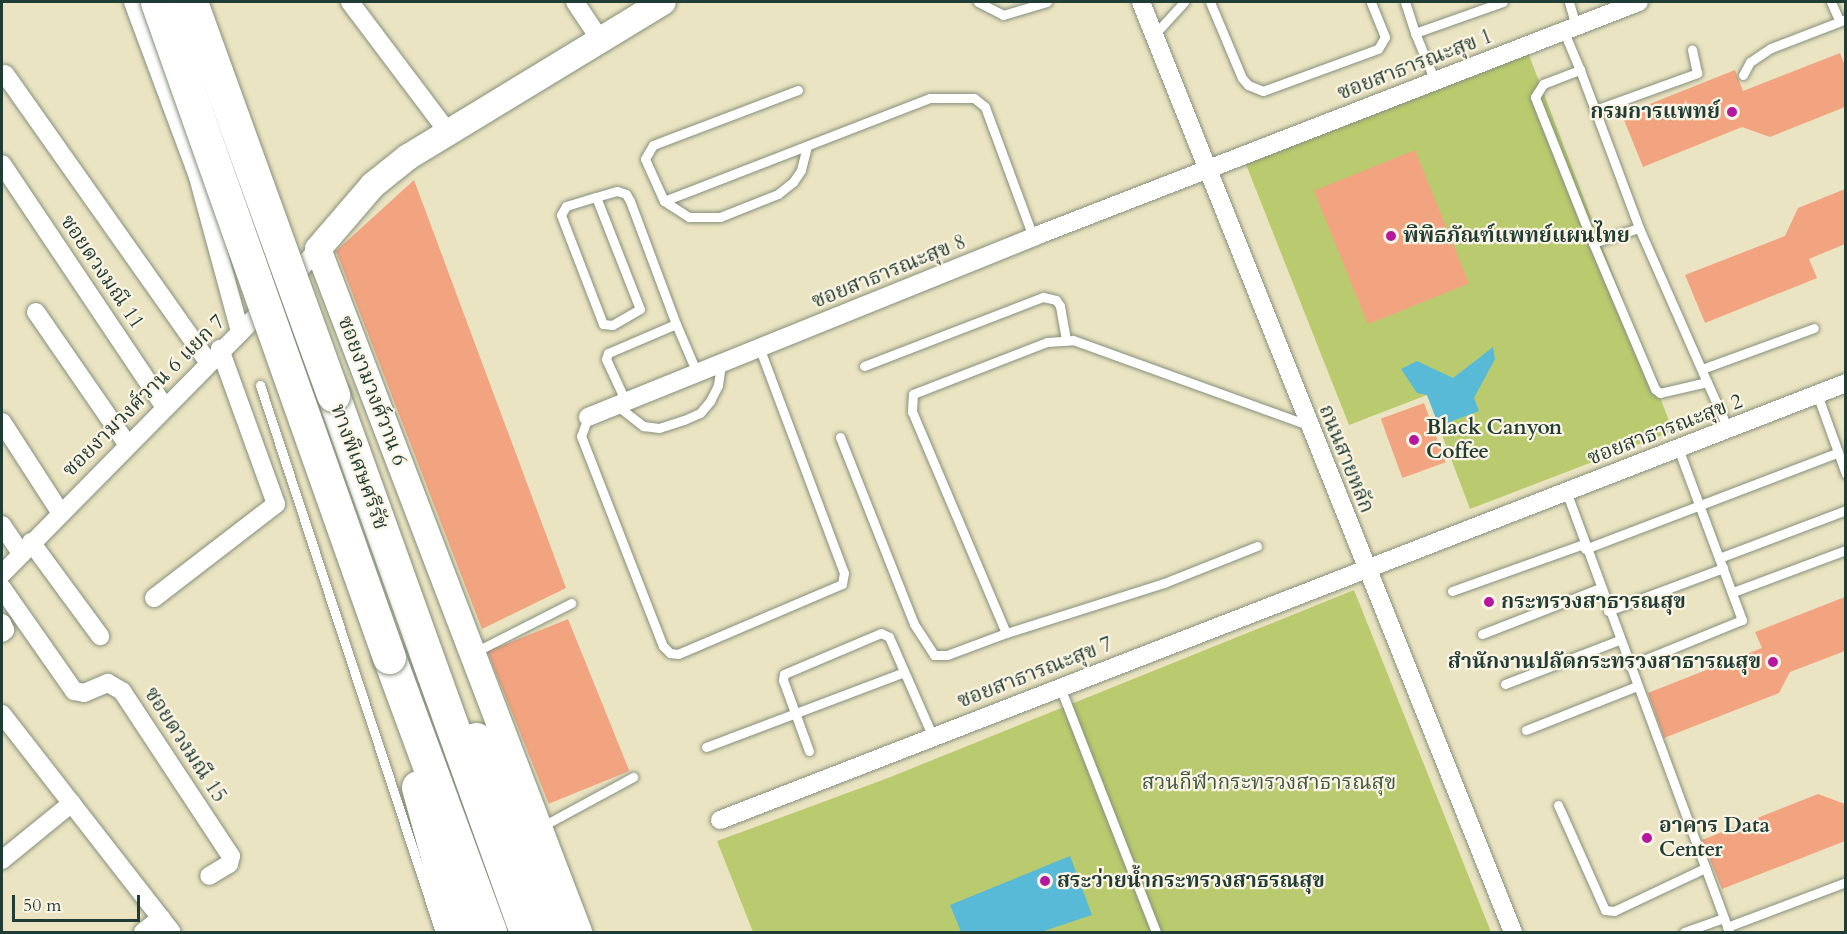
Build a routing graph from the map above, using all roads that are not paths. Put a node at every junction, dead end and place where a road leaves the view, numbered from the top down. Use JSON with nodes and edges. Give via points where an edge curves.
{"nodes":[{"id":1,"x":133,"y":2,"type":"edge"},
{"id":2,"x":157,"y":2,"type":"edge"},
{"id":3,"x":191,"y":2,"type":"edge"},
{"id":4,"x":350,"y":2,"type":"edge"},
{"id":5,"x":575,"y":2,"type":"edge"},
{"id":6,"x":663,"y":2,"type":"edge"},
{"id":7,"x":978,"y":2,"type":"edge"},
{"id":8,"x":1047,"y":2,"type":"edge"},
{"id":9,"x":1141,"y":2,"type":"edge"},
{"id":10,"x":1184,"y":2,"type":"edge"},
{"id":11,"x":1210,"y":2,"type":"edge"},
{"id":12,"x":1371,"y":2,"type":"edge"},
{"id":13,"x":1405,"y":2,"type":"edge"},
{"id":14,"x":1503,"y":2,"type":"edge"},
{"id":15,"x":1569,"y":2,"type":"edge"},
{"id":16,"x":1639,"y":2,"type":"edge"},
{"id":17,"x":1831,"y":2,"type":"edge"},
{"id":18,"x":1842,"y":20,"type":"edge"},
{"id":19,"x":1570,"y":29,"type":"junction"},
{"id":20,"x":1415,"y":33,"type":"junction"},
{"id":21,"x":1154,"y":34,"type":"junction"},
{"id":22,"x":599,"y":38,"type":"junction"},
{"id":23,"x":1692,"y":50,"type":"dead end"},
{"id":24,"x":1580,"y":70,"type":"junction"},
{"id":25,"x":5,"y":74,"type":"dead end"},
{"id":26,"x":1743,"y":75,"type":"dead end"},
{"id":27,"x":1435,"y":81,"type":"junction"},
{"id":28,"x":798,"y":90,"type":"dead end"},
{"id":29,"x":1595,"y":110,"type":"junction"},
{"id":30,"x":448,"y":132,"type":"junction"},
{"id":31,"x":807,"y":146,"type":"junction"},
{"id":32,"x":2,"y":164,"type":"edge"},
{"id":33,"x":1208,"y":170,"type":"junction"},
{"id":34,"x":596,"y":197,"type":"junction"},
{"id":35,"x":664,"y":201,"type":"junction"},
{"id":36,"x":1639,"y":228,"type":"junction"},
{"id":37,"x":1033,"y":237,"type":"junction"},
{"id":38,"x":1593,"y":243,"type":"junction"},
{"id":39,"x":318,"y":249,"type":"junction"},
{"id":40,"x":36,"y":312,"type":"dead end"},
{"id":41,"x":676,"y":324,"type":"junction"},
{"id":42,"x":1814,"y":328,"type":"dead end"},
{"id":43,"x":240,"y":332,"type":"junction"},
{"id":44,"x":1066,"y":340,"type":"junction"},
{"id":45,"x":760,"y":349,"type":"junction"},
{"id":46,"x":214,"y":356,"type":"junction"},
{"id":47,"x":721,"y":364,"type":"junction"},
{"id":48,"x":864,"y":366,"type":"dead end"},
{"id":49,"x":1702,"y":369,"type":"junction"},
{"id":50,"x":697,"y":373,"type":"junction"},
{"id":51,"x":1707,"y":382,"type":"junction"},
{"id":52,"x":1845,"y":383,"type":"edge"},
{"id":53,"x":260,"y":385,"type":"dead end"},
{"id":54,"x":1817,"y":394,"type":"junction"},
{"id":55,"x":620,"y":402,"type":"junction"},
{"id":56,"x":164,"y":406,"type":"junction"},
{"id":57,"x":588,"y":417,"type":"joint"},
{"id":58,"x":2,"y":422,"type":"edge"},
{"id":59,"x":1308,"y":424,"type":"junction"},
{"id":60,"x":1729,"y":430,"type":"junction"},
{"id":61,"x":840,"y":437,"type":"dead end"},
{"id":62,"x":127,"y":444,"type":"junction"},
{"id":63,"x":1678,"y":448,"type":"junction"},
{"id":64,"x":1837,"y":453,"type":"junction"},
{"id":65,"x":1845,"y":474,"type":"edge"},
{"id":66,"x":1566,"y":491,"type":"junction"},
{"id":67,"x":1698,"y":505,"type":"junction"},
{"id":68,"x":1845,"y":510,"type":"edge"},
{"id":69,"x":60,"y":512,"type":"junction"},
{"id":70,"x":2,"y":525,"type":"edge"},
{"id":71,"x":1257,"y":546,"type":"dead end"},
{"id":72,"x":1584,"y":546,"type":"junction"},
{"id":73,"x":26,"y":547,"type":"junction"},
{"id":74,"x":1845,"y":550,"type":"edge"},
{"id":75,"x":1719,"y":558,"type":"junction"},
{"id":76,"x":1366,"y":568,"type":"junction"},
{"id":77,"x":1723,"y":568,"type":"junction"},
{"id":78,"x":2,"y":574,"type":"edge"},
{"id":79,"x":2,"y":588,"type":"edge"},
{"id":80,"x":1600,"y":588,"type":"junction"},
{"id":81,"x":1452,"y":591,"type":"dead end"},
{"id":82,"x":1733,"y":592,"type":"junction"},
{"id":83,"x":154,"y":598,"type":"dead end"},
{"id":84,"x":571,"y":603,"type":"dead end"},
{"id":85,"x":1608,"y":611,"type":"junction"},
{"id":86,"x":2,"y":623,"type":"edge"},
{"id":87,"x":2,"y":633,"type":"edge"},
{"id":88,"x":1006,"y":633,"type":"junction"},
{"id":89,"x":1482,"y":634,"type":"dead end"},
{"id":90,"x":100,"y":636,"type":"dead end"},
{"id":91,"x":420,"y":638,"type":"junction"},
{"id":92,"x":1619,"y":640,"type":"junction"},
{"id":93,"x":472,"y":653,"type":"junction"},
{"id":94,"x":389,"y":657,"type":"junction"},
{"id":95,"x":1629,"y":666,"type":"junction"},
{"id":96,"x":902,"y":672,"type":"junction"},
{"id":97,"x":1505,"y":684,"type":"dead end"},
{"id":98,"x":1060,"y":687,"type":"junction"},
{"id":99,"x":1636,"y":687,"type":"junction"},
{"id":100,"x":2,"y":714,"type":"edge"},
{"id":101,"x":795,"y":714,"type":"junction"},
{"id":102,"x":1526,"y":730,"type":"dead end"},
{"id":103,"x":933,"y":737,"type":"junction"},
{"id":104,"x":706,"y":747,"type":"dead end"},
{"id":105,"x":808,"y":751,"type":"dead end"},
{"id":106,"x":633,"y":777,"type":"dead end"},
{"id":107,"x":72,"y":803,"type":"junction"},
{"id":108,"x":1558,"y":805,"type":"dead end"},
{"id":109,"x":720,"y":820,"type":"dead end"},
{"id":110,"x":539,"y":829,"type":"junction"},
{"id":111,"x":2,"y":860,"type":"edge"},
{"id":112,"x":1705,"y":868,"type":"junction"},
{"id":113,"x":208,"y":876,"type":"dead end"},
{"id":114,"x":1845,"y":882,"type":"edge"},
{"id":115,"x":167,"y":925,"type":"edge"},
{"id":116,"x":1727,"y":926,"type":"edge"},
{"id":117,"x":143,"y":933,"type":"edge"},
{"id":118,"x":440,"y":933,"type":"edge"},
{"id":119,"x":458,"y":933,"type":"edge"},
{"id":120,"x":490,"y":933,"type":"edge"},
{"id":121,"x":526,"y":933,"type":"edge"},
{"id":122,"x":558,"y":933,"type":"edge"},
{"id":123,"x":579,"y":933,"type":"edge"},
{"id":124,"x":1156,"y":933,"type":"edge"},
{"id":125,"x":1513,"y":933,"type":"edge"},
{"id":126,"x":1684,"y":933,"type":"edge"}],
"edges":[{"from":1,"to":43,"type":"street","via":[[198,177]]},
{"from":2,"to":94,"type":"highway","name":"ทางพิเศษศรีรัช","bridge":true},
{"from":3,"to":91,"type":"highway","name":"ทางพิเศษศรีรัช","bridge":true},
{"from":4,"to":30,"type":"street"},
{"from":5,"to":22,"type":"street"},
{"from":6,"to":22,"type":"street"},
{"from":7,"to":8,"type":"lane","via":[[990,12],[1003,15]]},
{"from":9,"to":21,"type":"street","name":"ถนนสายหลัก"},
{"from":10,"to":21,"type":"lane"},
{"from":11,"to":12,"type":"lane","via":[[1242,78],[1263,91],[1378,49],[1385,37]]},
{"from":13,"to":20,"type":"lane"},
{"from":14,"to":20,"type":"lane"},
{"from":15,"to":19,"type":"lane"},
{"from":16,"to":19,"type":"street","name":"ซอยสาธารณะสุข 1"},
{"from":17,"to":18,"type":"lane"},
{"from":18,"to":26,"type":"lane","via":[[1771,48],[1750,62]]},
{"from":19,"to":24,"type":"lane"},
{"from":19,"to":27,"type":"street","name":"ซอยสาธารณะสุข 1"},
{"from":20,"to":27,"type":"lane"},
{"from":21,"to":33,"type":"street","name":"ถนนสายหลัก"},
{"from":22,"to":30,"type":"street"},
{"from":23,"to":29,"type":"lane","via":[[1697,73]]},
{"from":24,"to":29,"type":"lane"},
{"from":24,"to":38,"type":"lane","via":[[1543,84],[1535,96]]},
{"from":25,"to":46,"type":"street"},
{"from":27,"to":33,"type":"street","name":"ซอยสาธารณะสุข 1"},
{"from":28,"to":35,"type":"lane","via":[[653,145],[645,159]]},
{"from":29,"to":36,"type":"lane"},
{"from":30,"to":39,"type":"street","via":[[387,172]]},
{"from":31,"to":35,"type":"lane"},
{"from":31,"to":35,"type":"lane","via":[[801,170],[793,182],[778,194],[720,217],[689,217]]},
{"from":31,"to":37,"type":"lane","via":[[939,95],[974,98],[985,107]]},
{"from":32,"to":56,"type":"street","name":"ซอยดวงมณี 11"},
{"from":33,"to":37,"type":"street","name":"ซอยสาธารณะสุข 8"},
{"from":33,"to":59,"type":"street","name":"ถนนสายหลัก"},
{"from":34,"to":34,"type":"lane","via":[[566,206],[561,214],[603,324],[612,325],[640,309]]},
{"from":34,"to":41,"type":"lane","via":[[617,191],[626,194]]},
{"from":36,"to":38,"type":"lane"},
{"from":36,"to":49,"type":"lane"},
{"from":37,"to":45,"type":"street","name":"ซอยสาธารณะสุข 8"},
{"from":38,"to":51,"type":"lane","via":[[1655,389],[1660,393]]},
{"from":39,"to":43,"type":"street","name":"ซอยงามวงศ์วาน 6 แยก 7"},
{"from":39,"to":93,"type":"street","name":"ซอยงามวงศ์วาน 6"},
{"from":40,"to":62,"type":"street"},
{"from":41,"to":50,"type":"lane"},
{"from":41,"to":55,"type":"lane","via":[[608,353],[606,359]]},
{"from":42,"to":49,"type":"lane"},
{"from":43,"to":46,"type":"street","name":"ซอยงามวงศ์วาน 6 แยก 7"},
{"from":44,"to":48,"type":"lane","via":[[1060,306],[1056,300],[1042,297]]},
{"from":44,"to":59,"type":"lane"},
{"from":44,"to":88,"type":"lane","via":[[1024,350],[914,394],[911,402]]},
{"from":45,"to":47,"type":"street","name":"ซอยสาธารณะสุข 8"},
{"from":45,"to":57,"type":"lane","via":[[844,573],[842,584],[678,654],[663,646],[584,443],[581,427]]},
{"from":46,"to":56,"type":"street","name":"ซอยงามวงศ์วาน 6 แยก 7"},
{"from":46,"to":83,"type":"street","via":[[276,504]]},
{"from":47,"to":50,"type":"street","name":"ซอยสาธารณะสุข 8"},
{"from":47,"to":55,"type":"lane","via":[[718,386],[710,401],[700,413],[684,420],[659,428],[643,426]]},
{"from":49,"to":51,"type":"lane"},
{"from":50,"to":55,"type":"street","name":"ซอยสาธารณะสุข 8"},
{"from":51,"to":60,"type":"lane"},
{"from":52,"to":54,"type":"street","name":"ซอยสาธารณะสุข 2"},
{"from":53,"to":118,"type":"lane"},
{"from":54,"to":60,"type":"street","name":"ซอยสาธารณะสุข 2"},
{"from":54,"to":64,"type":"lane"},
{"from":55,"to":57,"type":"street","name":"ซอยสาธารณะสุข 8"},
{"from":56,"to":62,"type":"street","name":"ซอยงามวงศ์วาน 6 แยก 7"},
{"from":58,"to":69,"type":"street"},
{"from":59,"to":76,"type":"street","name":"ถนนสายหลัก"},
{"from":60,"to":63,"type":"street","name":"ซอยสาธารณะสุข 2"},
{"from":61,"to":88,"type":"lane","via":[[914,624],[934,656]]},
{"from":62,"to":69,"type":"street","name":"ซอยงามวงศ์วาน 6 แยก 7"},
{"from":63,"to":66,"type":"street","name":"ซอยสาธารณะสุข 2"},
{"from":63,"to":67,"type":"lane"},
{"from":64,"to":65,"type":"lane"},
{"from":64,"to":67,"type":"lane"},
{"from":66,"to":72,"type":"lane"},
{"from":66,"to":76,"type":"street","name":"ซอยสาธารณะสุข 2"},
{"from":67,"to":72,"type":"lane"},
{"from":67,"to":75,"type":"lane"},
{"from":68,"to":75,"type":"lane"},
{"from":69,"to":73,"type":"street","name":"ซอยงามวงศ์วาน 6 แยก 7"},
{"from":70,"to":73,"type":"street"},
{"from":71,"to":88,"type":"lane","via":[[1164,583]]},
{"from":72,"to":80,"type":"lane"},
{"from":72,"to":81,"type":"lane"},
{"from":73,"to":78,"type":"street","name":"ซอยงามวงศ์วาน 6 แยก 7"},
{"from":73,"to":90,"type":"street"},
{"from":74,"to":82,"type":"lane"},
{"from":75,"to":77,"type":"lane"},
{"from":76,"to":98,"type":"street","name":"ซอยสาธารณะสุข 7"},
{"from":76,"to":125,"type":"street","name":"ถนนสายหลัก"},
{"from":77,"to":82,"type":"lane"},
{"from":77,"to":85,"type":"lane"},
{"from":79,"to":113,"type":"street","name":"ซอยดวงมณี 15","via":[[74,691],[84,693],[108,683],[122,691],[231,856],[229,864]]},
{"from":80,"to":85,"type":"lane"},
{"from":80,"to":89,"type":"lane"},
{"from":82,"to":95,"type":"lane","via":[[1742,617],[1740,624]]},
{"from":84,"to":93,"type":"lane"},
{"from":85,"to":92,"type":"lane"},
{"from":86,"to":87,"type":"street"},
{"from":91,"to":121,"type":"highway","name":"ทางพิเศษศรีรัช"},
{"from":91,"to":122,"type":"highway","via":[[498,783],[529,850]]},
{"from":92,"to":95,"type":"lane"},
{"from":92,"to":97,"type":"lane"},
{"from":93,"to":110,"type":"street","name":"ซอยงามวงศ์วาน 6"},
{"from":94,"to":119,"type":"highway","via":[[436,861]]},
{"from":94,"to":120,"type":"highway","name":"ทางพิเศษศรีรัช"},
{"from":95,"to":99,"type":"lane"},
{"from":96,"to":101,"type":"lane"},
{"from":96,"to":101,"type":"lane","via":[[886,634],[853,643],[784,674]]},
{"from":96,"to":103,"type":"lane"},
{"from":98,"to":103,"type":"street","name":"ซอยสาธารณะสุข 7"},
{"from":98,"to":124,"type":"lane"},
{"from":99,"to":102,"type":"lane"},
{"from":99,"to":112,"type":"lane"},
{"from":100,"to":107,"type":"street"},
{"from":101,"to":104,"type":"lane"},
{"from":101,"to":105,"type":"lane"},
{"from":103,"to":109,"type":"street","name":"ซอยสาธารณะสุข 7"},
{"from":106,"to":110,"type":"lane"},
{"from":107,"to":111,"type":"street"},
{"from":107,"to":115,"type":"street"},
{"from":108,"to":112,"type":"lane","via":[[1605,910],[1614,911]]},
{"from":110,"to":123,"type":"street","name":"ซอยงามวงศ์วาน 6"},
{"from":112,"to":116,"type":"lane"},
{"from":114,"to":116,"type":"lane"},
{"from":115,"to":117,"type":"street"},
{"from":116,"to":126,"type":"lane"}]}
